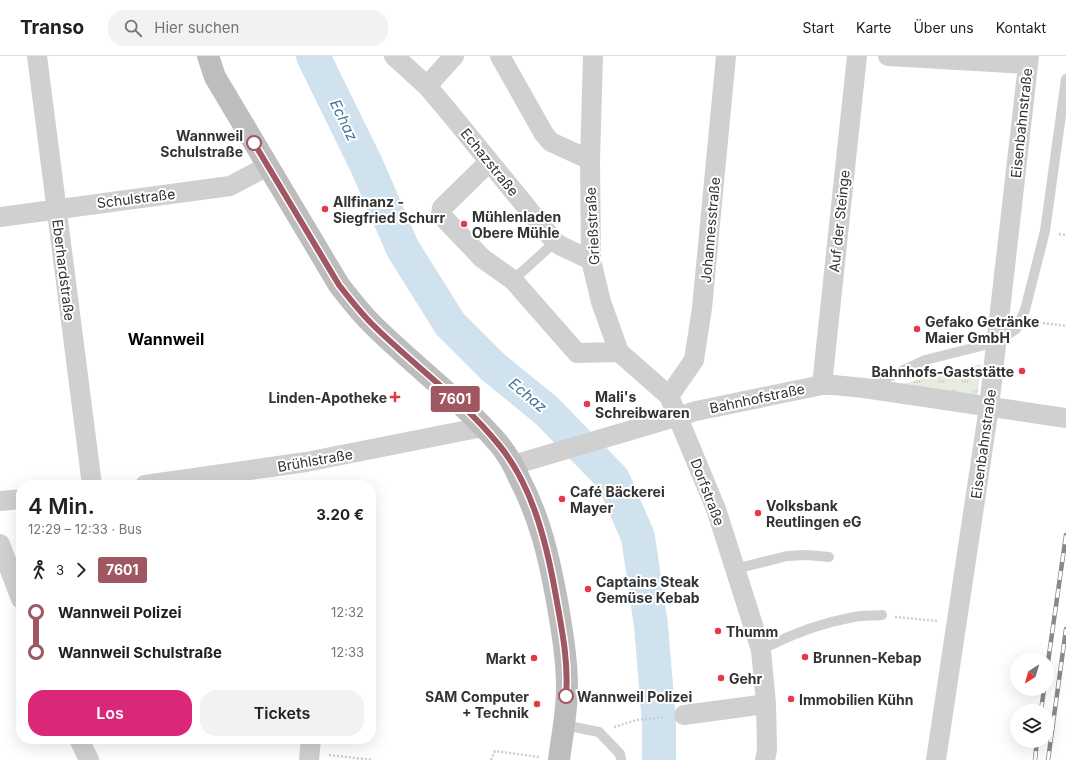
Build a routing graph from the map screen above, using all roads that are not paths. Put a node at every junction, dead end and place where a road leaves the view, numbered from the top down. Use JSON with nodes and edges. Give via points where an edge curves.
{"nodes":[{"id":1,"x":37,"y":56,"type":"edge"},
{"id":2,"x":208,"y":56,"type":"edge"},
{"id":3,"x":394,"y":56,"type":"edge"},
{"id":4,"x":454,"y":56,"type":"edge"},
{"id":5,"x":500,"y":56,"type":"edge"},
{"id":6,"x":593,"y":56,"type":"edge"},
{"id":7,"x":726,"y":56,"type":"edge"},
{"id":8,"x":856,"y":56,"type":"edge"},
{"id":9,"x":888,"y":56,"type":"edge"},
{"id":10,"x":1028,"y":60,"type":"edge"},
{"id":11,"x":1066,"y":79,"type":"edge"},
{"id":12,"x":427,"y":86,"type":"junction"},
{"id":13,"x":590,"y":160,"type":"junction"},
{"id":14,"x":489,"y":162,"type":"junction"},
{"id":15,"x":268,"y":166,"type":"junction"},
{"id":16,"x":56,"y":208,"type":"junction"},
{"id":17,"x":0,"y":217,"type":"edge"},
{"id":18,"x":555,"y":242,"type":"junction"},
{"id":19,"x":592,"y":260,"type":"junction"},
{"id":20,"x":513,"y":280,"type":"junction"},
{"id":21,"x":997,"y":342,"type":"junction"},
{"id":22,"x":619,"y":352,"type":"junction"},
{"id":23,"x":822,"y":386,"type":"junction"},
{"id":24,"x":864,"y":388,"type":"junction"},
{"id":25,"x":669,"y":396,"type":"junction"},
{"id":26,"x":989,"y":407,"type":"junction"},
{"id":27,"x":677,"y":417,"type":"junction"},
{"id":28,"x":1066,"y":418,"type":"edge"},
{"id":29,"x":483,"y":427,"type":"junction"},
{"id":30,"x":513,"y":465,"type":"junction"},
{"id":31,"x":91,"y":480,"type":"edge"},
{"id":32,"x":180,"y":480,"type":"edge"},
{"id":33,"x":16,"y":499,"type":"edge"},
{"id":34,"x":0,"y":500,"type":"edge"},
{"id":35,"x":0,"y":544,"type":"edge"},
{"id":36,"x":829,"y":557,"type":"dead end"},
{"id":37,"x":735,"y":568,"type":"junction"},
{"id":38,"x":16,"y":586,"type":"edge"},
{"id":39,"x":882,"y":615,"type":"road end"},
{"id":40,"x":761,"y":650,"type":"junction"},
{"id":41,"x":766,"y":704,"type":"junction"},
{"id":42,"x":684,"y":715,"type":"road end"},
{"id":43,"x":564,"y":725,"type":"junction"},
{"id":44,"x":81,"y":744,"type":"edge"},
{"id":45,"x":89,"y":760,"type":"edge"},
{"id":46,"x":559,"y":760,"type":"edge"},
{"id":47,"x":621,"y":760,"type":"edge"},
{"id":48,"x":765,"y":760,"type":"edge"},
{"id":49,"x":936,"y":760,"type":"edge"}],
"edges":[{"from":1,"to":16,"type":"street","name":"Eberhardstraße"},
{"from":2,"to":15,"type":"main road","via":[[215,77]]},
{"from":3,"to":12,"type":"street","name":"Echazstraße"},
{"from":4,"to":12,"type":"street"},
{"from":5,"to":13,"type":"street","via":[[544,134],[551,142]]},
{"from":6,"to":13,"type":"street","name":"Grießstraße"},
{"from":7,"to":25,"type":"street","name":"Johannesstraße","via":[[701,316],[694,360]]},
{"from":8,"to":23,"type":"street","name":"Auf der Steinge"},
{"from":9,"to":10,"type":"street"},
{"from":10,"to":21,"type":"street","name":"Eisenbahnstraße"},
{"from":11,"to":21,"type":"lane","via":[[1045,231],[1025,310],[1016,329]]},
{"from":12,"to":14,"type":"street","name":"Echazstraße"},
{"from":13,"to":19,"type":"street","name":"Grießstraße"},
{"from":14,"to":18,"type":"street","name":"Echazstraße"},
{"from":14,"to":20,"type":"street","via":[[442,208],[440,215],[482,258]]},
{"from":15,"to":16,"type":"street","name":"Schulstraße","via":[[230,186]]},
{"from":15,"to":29,"type":"main road","via":[[339,285],[354,305],[371,324],[460,403]]},
{"from":16,"to":17,"type":"street","name":"Schulstraße"},
{"from":16,"to":31,"type":"street","name":"Eberhardstraße"},
{"from":18,"to":19,"type":"street","name":"Echazstraße"},
{"from":18,"to":20,"type":"lane"},
{"from":19,"to":22,"type":"street","name":"Grießstraße","via":[[601,302]]},
{"from":20,"to":22,"type":"street","via":[[577,353]]},
{"from":21,"to":24,"type":"lane","via":[[925,360]]},
{"from":21,"to":26,"type":"street","name":"Eisenbahnstraße"},
{"from":22,"to":25,"type":"street","name":"Grießstraße"},
{"from":23,"to":24,"type":"street","name":"Bahnhofstraße"},
{"from":23,"to":27,"type":"street","name":"Bahnhofstraße"},
{"from":24,"to":26,"type":"street","name":"Bahnhofstraße"},
{"from":25,"to":27,"type":"street","name":"Grießstraße"},
{"from":26,"to":28,"type":"street","name":"Bahnhofstraße"},
{"from":26,"to":49,"type":"street","name":"Eisenbahnstraße"},
{"from":27,"to":30,"type":"street","name":"Bahnhofstraße"},
{"from":27,"to":37,"type":"street","name":"Dorfstraße","via":[[716,509]]},
{"from":29,"to":30,"type":"main road"},
{"from":29,"to":32,"type":"street","name":"Brühlstraße","via":[[306,462]]},
{"from":30,"to":43,"type":"main road","via":[[537,517],[552,571],[566,658]]},
{"from":33,"to":34,"type":"street"},
{"from":35,"to":38,"type":"street"},
{"from":36,"to":37,"type":"lane","via":[[787,556]]},
{"from":37,"to":40,"type":"street","name":"Dorfstraße"},
{"from":39,"to":40,"type":"lane","via":[[856,616],[820,625],[790,635]]},
{"from":40,"to":41,"type":"street","name":"Dorfstraße"},
{"from":41,"to":42,"type":"street"},
{"from":41,"to":48,"type":"street","name":"Dorfstraße"},
{"from":43,"to":46,"type":"main road"},
{"from":43,"to":47,"type":"lane","via":[[599,732],[620,754]]},
{"from":44,"to":45,"type":"street"}]}
